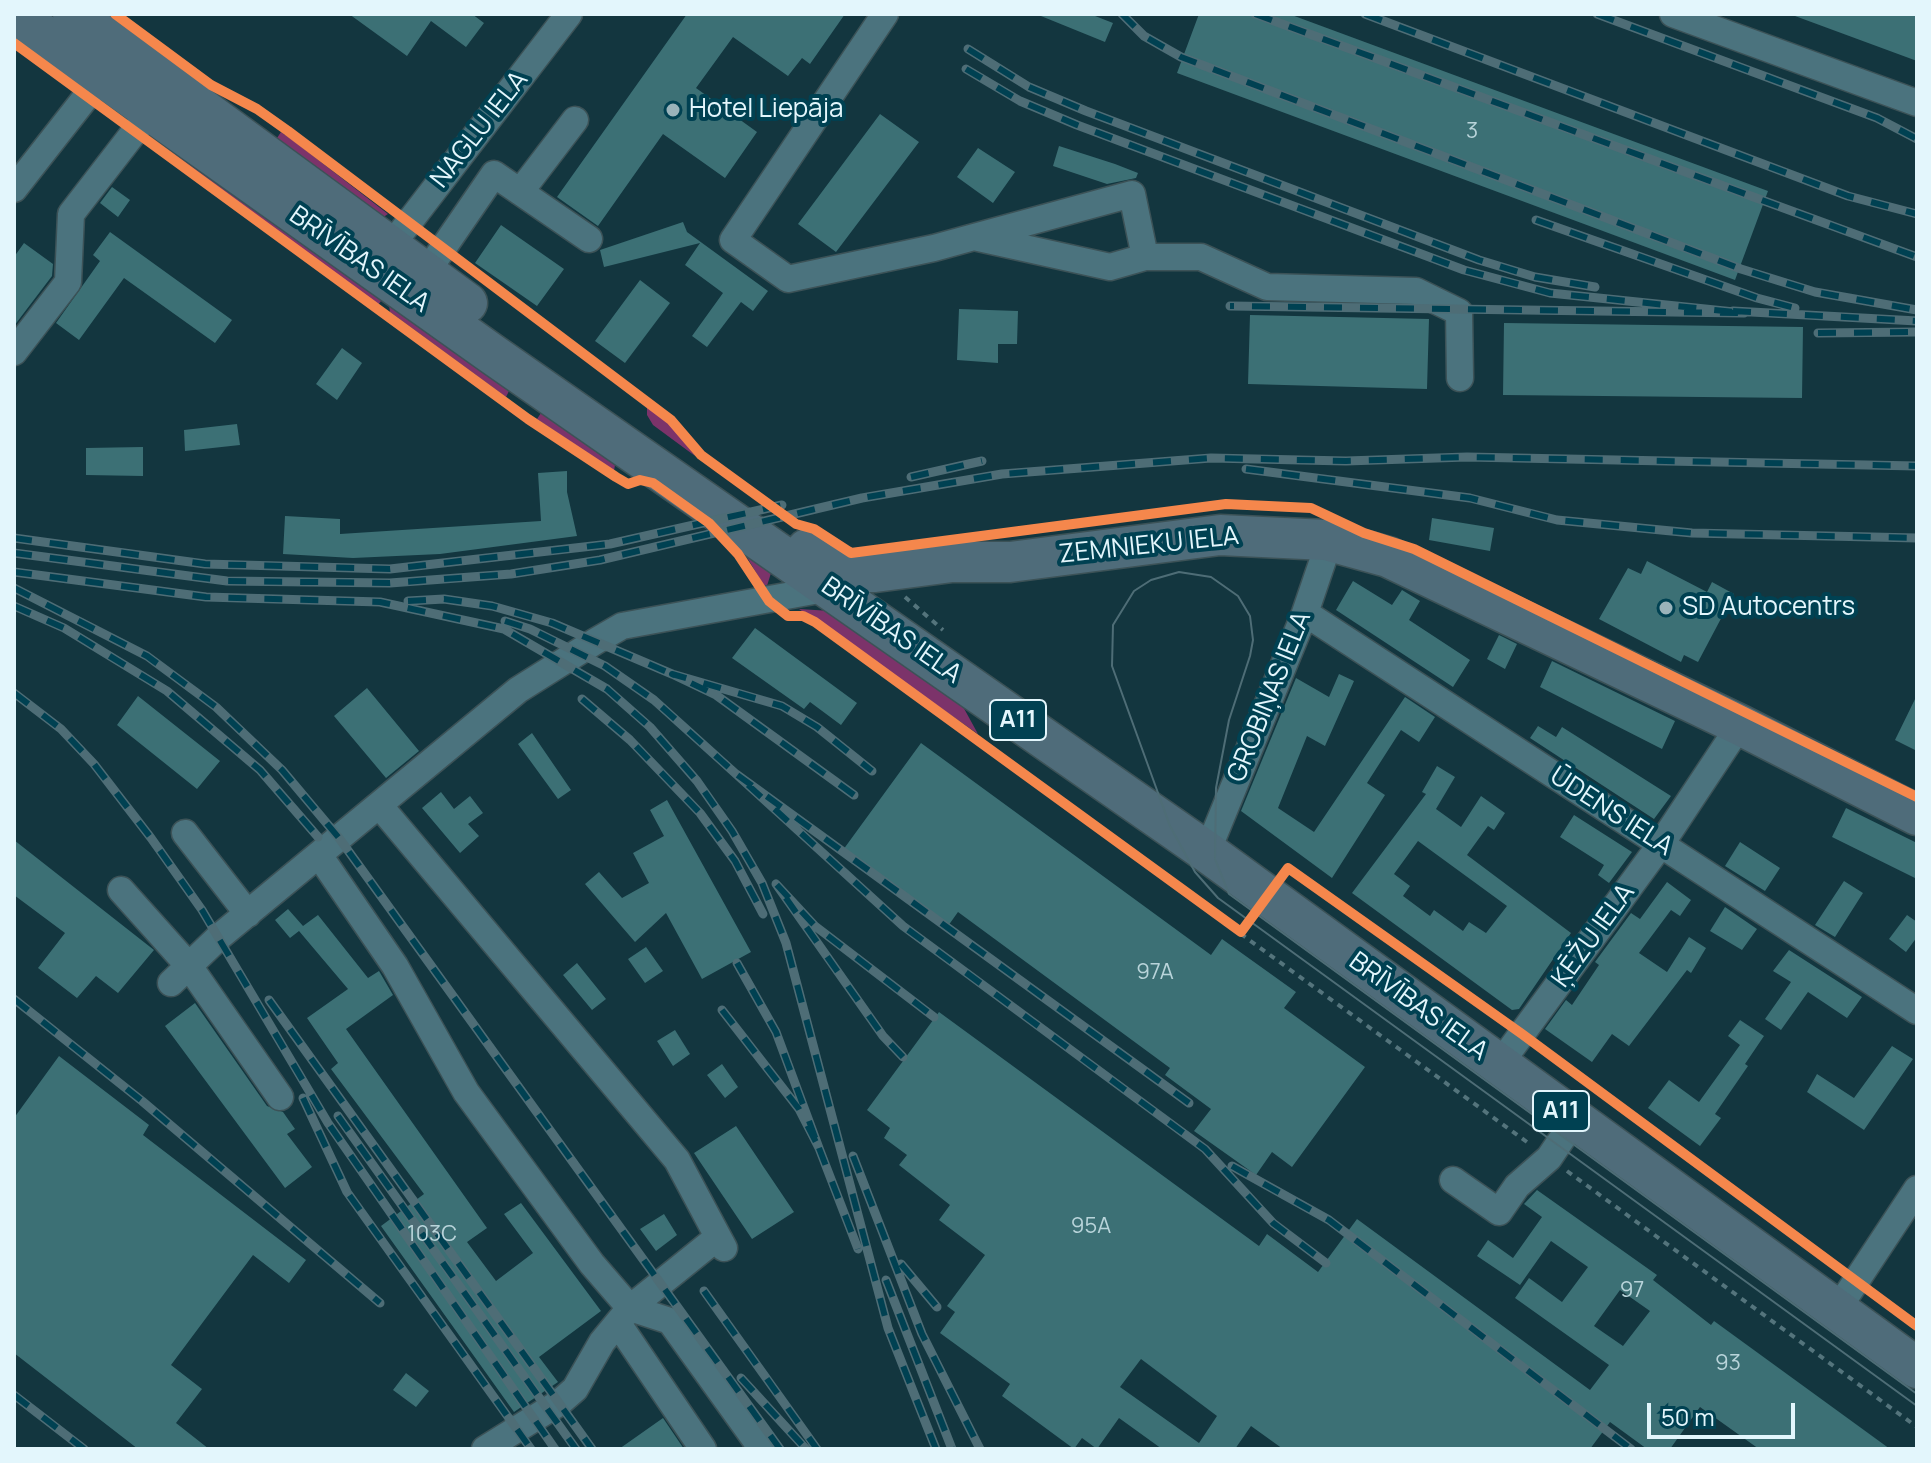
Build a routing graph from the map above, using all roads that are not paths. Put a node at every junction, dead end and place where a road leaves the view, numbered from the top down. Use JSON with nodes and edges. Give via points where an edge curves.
{"nodes":[{"id":1,"x":14,"y":14,"type":"edge"},
{"id":2,"x":73,"y":14,"type":"edge"},
{"id":3,"x":569,"y":14,"type":"edge"},
{"id":4,"x":885,"y":14,"type":"edge"},
{"id":5,"x":1682,"y":15,"type":"edge"},
{"id":6,"x":101,"y":78,"type":"junction"},
{"id":7,"x":1917,"y":103,"type":"edge"},
{"id":8,"x":149,"y":113,"type":"junction"},
{"id":9,"x":575,"y":120,"type":"dead end"},
{"id":10,"x":14,"y":189,"type":"edge"},
{"id":11,"x":520,"y":192,"type":"junction"},
{"id":12,"x":974,"y":237,"type":"junction"},
{"id":13,"x":589,"y":239,"type":"dead end"},
{"id":14,"x":390,"y":247,"type":"junction"},
{"id":15,"x":1145,"y":257,"type":"junction"},
{"id":16,"x":426,"y":273,"type":"junction"},
{"id":17,"x":14,"y":352,"type":"edge"},
{"id":18,"x":1460,"y":378,"type":"dead end"},
{"id":19,"x":1326,"y":540,"type":"junction"},
{"id":20,"x":840,"y":580,"type":"junction"},
{"id":21,"x":1305,"y":613,"type":"junction"},
{"id":22,"x":1740,"y":725,"type":"junction"},
{"id":23,"x":379,"y":805,"type":"junction"},
{"id":24,"x":1917,"y":815,"type":"edge"},
{"id":25,"x":185,"y":833,"type":"dead end"},
{"id":26,"x":1661,"y":844,"type":"junction"},
{"id":27,"x":1207,"y":852,"type":"junction"},
{"id":28,"x":319,"y":855,"type":"junction"},
{"id":29,"x":121,"y":890,"type":"dead end"},
{"id":30,"x":248,"y":914,"type":"junction"},
{"id":31,"x":180,"y":975,"type":"junction"},
{"id":32,"x":1917,"y":1011,"type":"edge"},
{"id":33,"x":1499,"y":1065,"type":"junction"},
{"id":34,"x":280,"y":1097,"type":"dead end"},
{"id":35,"x":1574,"y":1121,"type":"junction"},
{"id":36,"x":1453,"y":1180,"type":"dead end"},
{"id":37,"x":1917,"y":1189,"type":"edge"},
{"id":38,"x":1837,"y":1310,"type":"junction"},
{"id":39,"x":624,"y":1316,"type":"junction"},
{"id":40,"x":1917,"y":1368,"type":"edge"},
{"id":41,"x":485,"y":1449,"type":"edge"},
{"id":42,"x":703,"y":1449,"type":"edge"},
{"id":43,"x":762,"y":1449,"type":"edge"}],
"edges":[{"from":1,"to":6,"type":"highway","name":"BRĪVĪBAS IELA","number":"A11"},
{"from":2,"to":14,"type":"highway","name":"BRĪVĪBAS IELA","number":"A11"},
{"from":3,"to":14,"type":"street","name":"NAGLU IELA"},
{"from":4,"to":12,"type":"street","via":[[733,240],[788,279]]},
{"from":5,"to":7,"type":"street"},
{"from":6,"to":8,"type":"highway","name":"BRĪVĪBAS IELA","number":"A11"},
{"from":6,"to":10,"type":"street"},
{"from":8,"to":17,"type":"street","via":[[71,214],[68,282]]},
{"from":8,"to":20,"type":"highway","name":"BRĪVĪBAS IELA","number":"A11"},
{"from":9,"to":11,"type":"street"},
{"from":11,"to":13,"type":"street"},
{"from":11,"to":16,"type":"street","via":[[494,174]]},
{"from":12,"to":15,"type":"street","via":[[1110,267]]},
{"from":12,"to":15,"type":"street","via":[[1132,194]]},
{"from":14,"to":16,"type":"highway","name":"BRĪVĪBAS IELA","number":"A11"},
{"from":15,"to":18,"type":"street","via":[[1201,257],[1267,287],[1416,291],[1459,312]]},
{"from":16,"to":20,"type":"highway","name":"BRĪVĪBAS IELA","number":"A11","via":[[807,548]]},
{"from":19,"to":20,"type":"highway","name":"ZEMNIEKU IELA","via":[[1220,535],[1010,562],[981,574],[895,588]]},
{"from":19,"to":21,"type":"street","name":"GROBIŅAS IELA"},
{"from":19,"to":22,"type":"highway","name":"ZEMNIEKU IELA","via":[[1388,557]]},
{"from":20,"to":23,"type":"street","via":[[622,626],[518,690]]},
{"from":20,"to":27,"type":"highway","name":"BRĪVĪBAS IELA","number":"A11"},
{"from":21,"to":26,"type":"street","name":"ŪDENS IELA"},
{"from":21,"to":27,"type":"street","name":"GROBIŅAS IELA"},
{"from":22,"to":24,"type":"highway","name":"ZEMNIEKU IELA"},
{"from":22,"to":26,"type":"street","name":"ĶĒŽU IELA"},
{"from":23,"to":28,"type":"street"},
{"from":23,"to":39,"type":"street","via":[[677,1160],[721,1243]]},
{"from":25,"to":30,"type":"street"},
{"from":26,"to":32,"type":"street","name":"ŪDENS IELA"},
{"from":26,"to":33,"type":"street","name":"ĶĒŽU IELA"},
{"from":27,"to":33,"type":"highway","name":"BRĪVĪBAS IELA","number":"A11"},
{"from":28,"to":30,"type":"street"},
{"from":28,"to":39,"type":"street","via":[[395,966],[466,1092]]},
{"from":29,"to":31,"type":"street"},
{"from":30,"to":31,"type":"street"},
{"from":31,"to":34,"type":"street"},
{"from":33,"to":35,"type":"highway","name":"BRĪVĪBAS IELA","number":"A11"},
{"from":35,"to":36,"type":"street","via":[[1549,1158],[1517,1186],[1499,1212]]},
{"from":35,"to":38,"type":"highway","name":"BRĪVĪBAS IELA","number":"A11"},
{"from":37,"to":38,"type":"street"},
{"from":38,"to":40,"type":"highway","name":"BRĪVĪBAS IELA","number":"A11"},
{"from":39,"to":41,"type":"street","via":[[575,1389]]},
{"from":39,"to":42,"type":"street"},
{"from":39,"to":43,"type":"street","via":[[670,1321]]}]}
